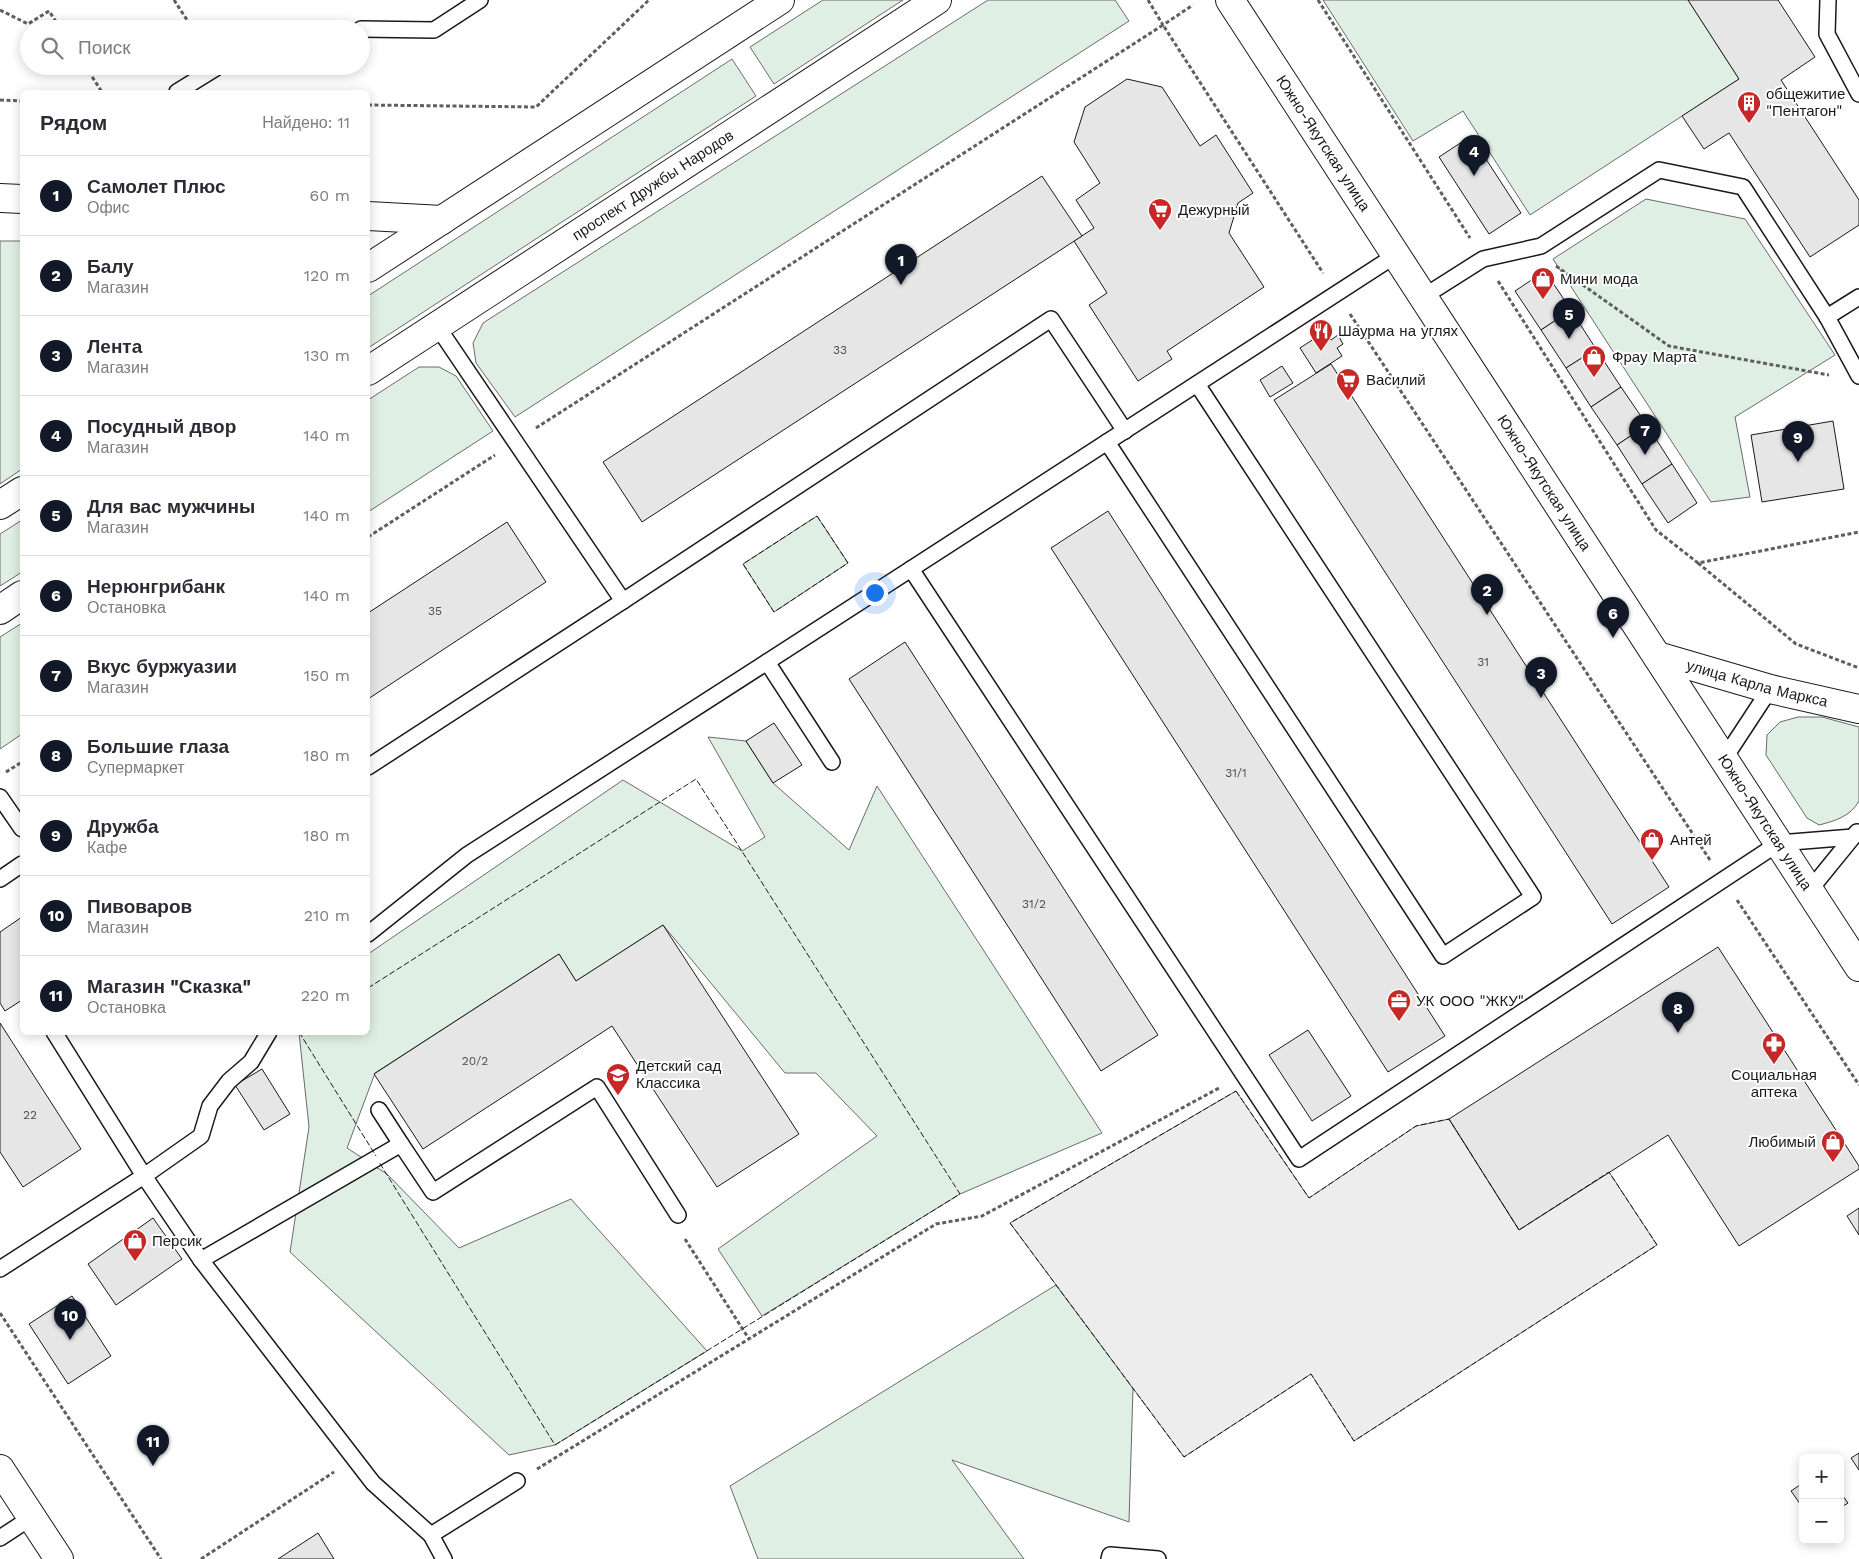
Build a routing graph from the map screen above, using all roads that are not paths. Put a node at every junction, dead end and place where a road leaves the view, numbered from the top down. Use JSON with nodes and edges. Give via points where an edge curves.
{"nodes":[{"id":1,"x":480,"y":0,"type":"edge"},
{"id":2,"x":780,"y":0,"type":"edge"},
{"id":3,"x":937,"y":0,"type":"edge"},
{"id":4,"x":1230,"y":0,"type":"edge"},
{"id":5,"x":1828,"y":0,"type":"edge"},
{"id":6,"x":370,"y":29,"type":"edge"},
{"id":7,"x":204,"y":75,"type":"edge"},
{"id":8,"x":180,"y":90,"type":"edge"},
{"id":9,"x":1859,"y":94,"type":"edge"},
{"id":10,"x":0,"y":198,"type":"edge"},
{"id":11,"x":20,"y":198,"type":"edge"},
{"id":12,"x":370,"y":216,"type":"edge"},
{"id":13,"x":442,"y":220,"type":"junction"},
{"id":14,"x":1396,"y":255,"type":"junction"},
{"id":15,"x":370,"y":267,"type":"edge"},
{"id":16,"x":1423,"y":297,"type":"junction"},
{"id":17,"x":1859,"y":297,"type":"edge"},
{"id":18,"x":1827,"y":318,"type":"junction"},
{"id":19,"x":437,"y":326,"type":"junction"},
{"id":20,"x":370,"y":370,"type":"edge"},
{"id":21,"x":1859,"y":376,"type":"edge"},
{"id":22,"x":1197,"y":384,"type":"junction"},
{"id":23,"x":1125,"y":431,"type":"junction"},
{"id":24,"x":1107,"y":442,"type":"junction"},
{"id":25,"x":20,"y":492,"type":"edge"},
{"id":26,"x":0,"y":505,"type":"edge"},
{"id":27,"x":911,"y":569,"type":"junction"},
{"id":28,"x":20,"y":596,"type":"edge"},
{"id":29,"x":622,"y":601,"type":"junction"},
{"id":30,"x":0,"y":610,"type":"edge"},
{"id":31,"x":1656,"y":656,"type":"junction"},
{"id":32,"x":767,"y":662,"type":"junction"},
{"id":33,"x":1770,"y":689,"type":"junction"},
{"id":34,"x":1859,"y":708,"type":"edge"},
{"id":35,"x":1724,"y":759,"type":"junction"},
{"id":36,"x":832,"y":762,"type":"dead end"},
{"id":37,"x":370,"y":766,"type":"edge"},
{"id":38,"x":0,"y":797,"type":"edge"},
{"id":39,"x":20,"y":825,"type":"edge"},
{"id":40,"x":1856,"y":833,"type":"edge"},
{"id":41,"x":1778,"y":843,"type":"junction"},
{"id":42,"x":20,"y":865,"type":"edge"},
{"id":43,"x":0,"y":879,"type":"edge"},
{"id":44,"x":1809,"y":891,"type":"junction"},
{"id":45,"x":370,"y":932,"type":"edge"},
{"id":46,"x":1859,"y":967,"type":"edge"},
{"id":47,"x":56,"y":1035,"type":"edge"},
{"id":48,"x":267,"y":1035,"type":"edge"},
{"id":49,"x":379,"y":1110,"type":"dead end"},
{"id":50,"x":401,"y":1144,"type":"junction"},
{"id":51,"x":144,"y":1176,"type":"junction"},
{"id":52,"x":678,"y":1215,"type":"road end"},
{"id":53,"x":201,"y":1260,"type":"junction"},
{"id":54,"x":0,"y":1269,"type":"edge"},
{"id":55,"x":0,"y":1469,"type":"edge"},
{"id":56,"x":517,"y":1481,"type":"road end"},
{"id":57,"x":32,"y":1517,"type":"junction"},
{"id":58,"x":430,"y":1535,"type":"junction"},
{"id":59,"x":0,"y":1538,"type":"edge"},
{"id":60,"x":60,"y":1559,"type":"edge"},
{"id":61,"x":444,"y":1559,"type":"edge"},
{"id":62,"x":1109,"y":1559,"type":"edge"},
{"id":63,"x":1158,"y":1559,"type":"edge"}],
"edges":[{"from":1,"to":6,"type":"lane","via":[[434,30]]},
{"from":2,"to":13,"type":"street"},
{"from":3,"to":19,"type":"street","name":"проспект Дружбы Народов"},
{"from":4,"to":14,"type":"street","name":"Южно-Якутская улица"},
{"from":5,"to":9,"type":"lane","via":[[1827,34]]},
{"from":7,"to":8,"type":"lane"},
{"from":10,"to":11,"type":"street"},
{"from":12,"to":13,"type":"street"},
{"from":13,"to":15,"type":"street"},
{"from":14,"to":16,"type":"street","name":"Южно-Якутская улица"},
{"from":14,"to":22,"type":"lane"},
{"from":16,"to":18,"type":"lane","via":[[1483,259],[1541,246],[1659,170],[1743,187]]},
{"from":16,"to":31,"type":"street","name":"Южно-Якутская улица"},
{"from":17,"to":18,"type":"lane"},
{"from":18,"to":21,"type":"lane"},
{"from":19,"to":20,"type":"street","name":"проспект Дружбы Народов"},
{"from":19,"to":29,"type":"lane"},
{"from":22,"to":23,"type":"lane"},
{"from":22,"to":24,"type":"lane","via":[[1532,897],[1443,956]]},
{"from":23,"to":24,"type":"lane"},
{"from":23,"to":29,"type":"lane","via":[[1051,319]]},
{"from":24,"to":27,"type":"lane"},
{"from":25,"to":26,"type":"street"},
{"from":27,"to":32,"type":"lane"},
{"from":27,"to":41,"type":"lane","via":[[1299,1159]]},
{"from":28,"to":30,"type":"street"},
{"from":29,"to":37,"type":"lane"},
{"from":31,"to":33,"type":"street","name":"улица Карла Маркса"},
{"from":31,"to":35,"type":"street","name":"Южно-Якутская улица"},
{"from":32,"to":36,"type":"lane"},
{"from":32,"to":45,"type":"lane","via":[[467,855]]},
{"from":33,"to":34,"type":"street","name":"улица Карла Маркса"},
{"from":33,"to":35,"type":"lane"},
{"from":35,"to":41,"type":"street","name":"Южно-Якутская улица"},
{"from":38,"to":39,"type":"lane"},
{"from":40,"to":41,"type":"lane"},
{"from":40,"to":44,"type":"lane"},
{"from":41,"to":44,"type":"street","name":"Южно-Якутская улица"},
{"from":42,"to":43,"type":"lane"},
{"from":44,"to":46,"type":"street","name":"Южно-Якутская улица"},
{"from":47,"to":51,"type":"lane"},
{"from":48,"to":51,"type":"lane","via":[[250,1062],[229,1081],[210,1106],[201,1136]]},
{"from":49,"to":50,"type":"lane"},
{"from":50,"to":52,"type":"lane","via":[[432,1192],[597,1088]]},
{"from":50,"to":53,"type":"lane"},
{"from":51,"to":53,"type":"lane"},
{"from":51,"to":54,"type":"lane"},
{"from":53,"to":58,"type":"lane","via":[[373,1483]]},
{"from":55,"to":57,"type":"street"},
{"from":56,"to":58,"type":"lane"},
{"from":57,"to":59,"type":"lane"},
{"from":57,"to":60,"type":"street"},
{"from":58,"to":61,"type":"lane"},
{"from":62,"to":63,"type":"lane","via":[[1110,1555]]}]}
